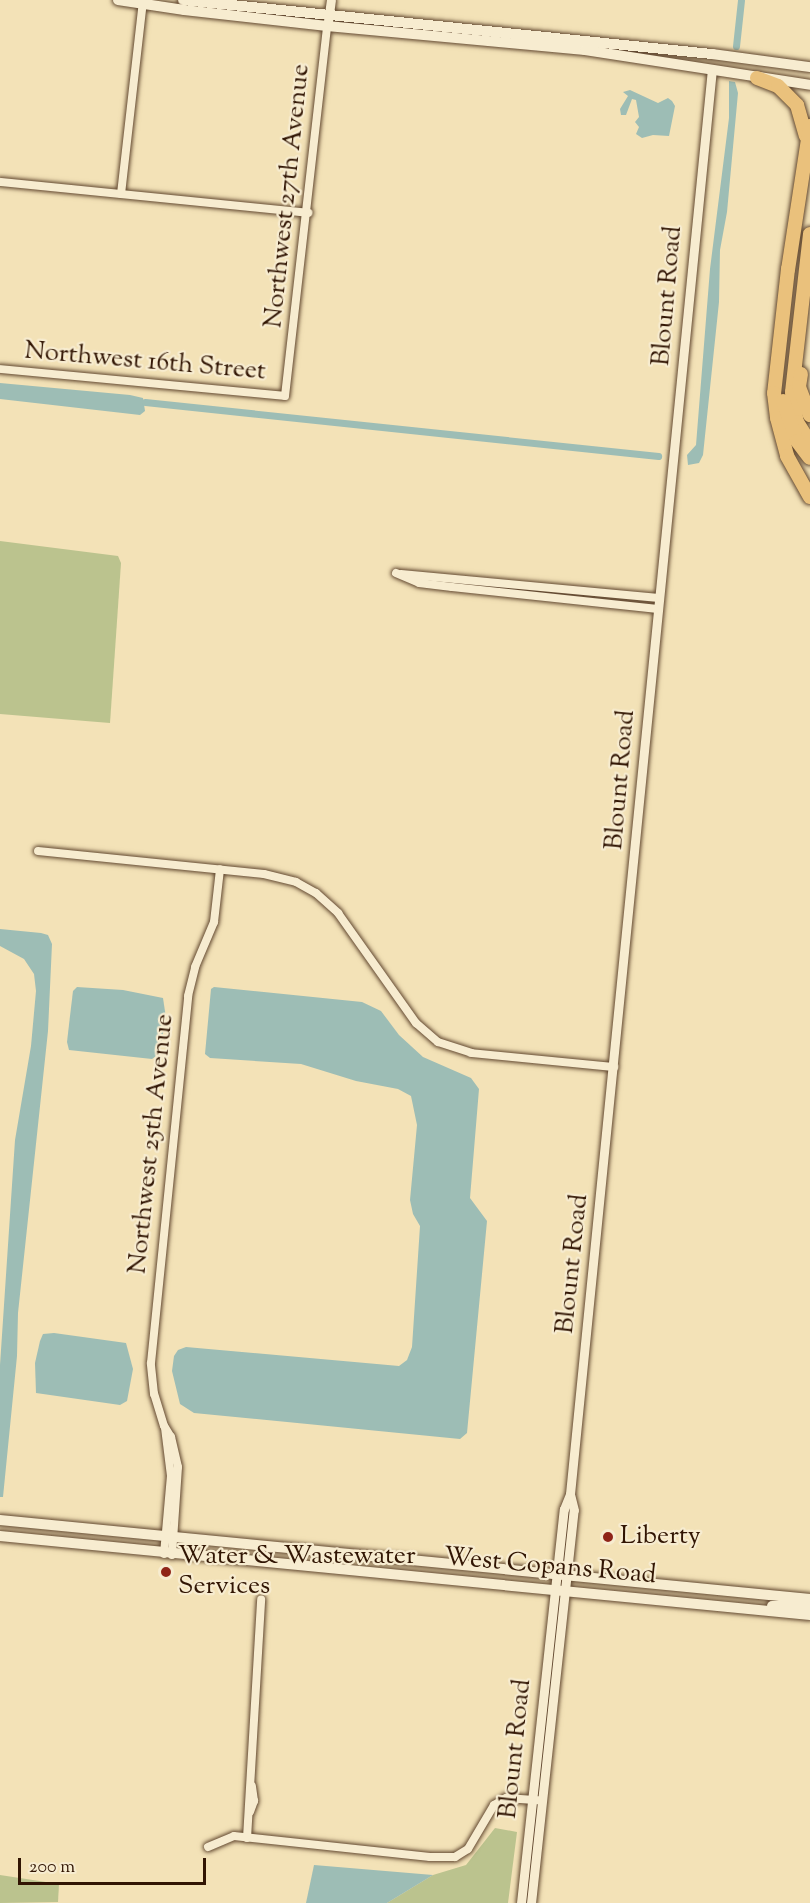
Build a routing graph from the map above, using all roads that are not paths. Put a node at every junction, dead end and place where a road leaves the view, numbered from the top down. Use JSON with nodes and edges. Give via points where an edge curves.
{"nodes":[{"id":1,"x":118,"y":0,"type":"edge"},
{"id":2,"x":183,"y":0,"type":"edge"},
{"id":3,"x":331,"y":0,"type":"edge"},
{"id":4,"x":143,"y":2,"type":"edge"},
{"id":5,"x":328,"y":21,"type":"junction"},
{"id":6,"x":523,"y":39,"type":"junction"},
{"id":7,"x":810,"y":67,"type":"edge"},
{"id":8,"x":712,"y":70,"type":"junction"},
{"id":9,"x":757,"y":78,"type":"junction"},
{"id":10,"x":810,"y":85,"type":"edge"},
{"id":11,"x":810,"y":126,"type":"edge"},
{"id":12,"x":807,"y":146,"type":"junction"},
{"id":13,"x":0,"y":182,"type":"edge"},
{"id":14,"x":121,"y":194,"type":"junction"},
{"id":15,"x":308,"y":213,"type":"junction"},
{"id":16,"x":810,"y":234,"type":"edge"},
{"id":17,"x":793,"y":241,"type":"junction"},
{"id":18,"x":808,"y":255,"type":"junction"},
{"id":19,"x":0,"y":369,"type":"edge"},
{"id":20,"x":285,"y":396,"type":"joint"},
{"id":21,"x":810,"y":415,"type":"edge"},
{"id":22,"x":810,"y":443,"type":"edge"},
{"id":23,"x":810,"y":458,"type":"edge"},
{"id":24,"x":810,"y":497,"type":"edge"},
{"id":25,"x":659,"y":598,"type":"junction"},
{"id":26,"x":658,"y":609,"type":"junction"},
{"id":27,"x":38,"y":851,"type":"dead end"},
{"id":28,"x":220,"y":869,"type":"junction"},
{"id":29,"x":614,"y":1067,"type":"junction"},
{"id":30,"x":0,"y":1520,"type":"edge"},
{"id":31,"x":0,"y":1536,"type":"edge"},
{"id":32,"x":170,"y":1537,"type":"junction"},
{"id":33,"x":168,"y":1554,"type":"junction"},
{"id":34,"x":562,"y":1575,"type":"junction"},
{"id":35,"x":560,"y":1590,"type":"junction"},
{"id":36,"x":755,"y":1593,"type":"junction"},
{"id":37,"x":261,"y":1599,"type":"dead end"},
{"id":38,"x":810,"y":1599,"type":"edge"},
{"id":39,"x":695,"y":1604,"type":"junction"},
{"id":40,"x":810,"y":1606,"type":"edge"},
{"id":41,"x":766,"y":1611,"type":"junction"},
{"id":42,"x":810,"y":1615,"type":"edge"},
{"id":43,"x":532,"y":1800,"type":"junction"},
{"id":44,"x":543,"y":1800,"type":"junction"},
{"id":45,"x":247,"y":1838,"type":"junction"},
{"id":46,"x":208,"y":1847,"type":"dead end"},
{"id":47,"x":520,"y":1903,"type":"edge"},
{"id":48,"x":531,"y":1903,"type":"edge"}],
"edges":[{"from":1,"to":4,"type":"main road"},
{"from":2,"to":5,"type":"main road"},
{"from":3,"to":5,"type":"street","name":"Northwest 27th Avenue"},
{"from":4,"to":5,"type":"main road"},
{"from":4,"to":14,"type":"street"},
{"from":5,"to":6,"type":"main road"},
{"from":5,"to":6,"type":"main road","via":[[486,41]]},
{"from":5,"to":15,"type":"street","name":"Northwest 27th Avenue"},
{"from":6,"to":7,"type":"main road","via":[[566,39]]},
{"from":6,"to":8,"type":"main road"},
{"from":8,"to":9,"type":"main road"},
{"from":8,"to":25,"type":"street","name":"Blount Road"},
{"from":9,"to":10,"type":"main road"},
{"from":9,"to":12,"type":"highway","via":[[778,87],[798,105]]},
{"from":11,"to":12,"type":"highway"},
{"from":12,"to":17,"type":"highway"},
{"from":13,"to":14,"type":"street"},
{"from":14,"to":15,"type":"street"},
{"from":15,"to":20,"type":"street","name":"Northwest 27th Avenue"},
{"from":16,"to":18,"type":"highway"},
{"from":17,"to":23,"type":"highway","via":[[795,272],[783,408],[797,441]]},
{"from":17,"to":24,"type":"highway","via":[[774,393],[787,456]]},
{"from":18,"to":21,"type":"highway","via":[[810,279],[799,387]]},
{"from":18,"to":22,"type":"highway","via":[[792,392],[797,423]]},
{"from":19,"to":20,"type":"street","name":"Northwest 16th Street"},
{"from":25,"to":26,"type":"street","name":"Blount Road"},
{"from":25,"to":26,"type":"street","via":[[396,573],[418,583]]},
{"from":26,"to":29,"type":"street","name":"Blount Road"},
{"from":27,"to":28,"type":"street"},
{"from":28,"to":29,"type":"street","via":[[285,878],[316,893],[338,913],[416,1023],[448,1047],[471,1053]]},
{"from":28,"to":32,"type":"street","name":"Northwest 25th Avenue","via":[[214,922],[192,976],[186,1007],[151,1363],[152,1387],[178,1467]]},
{"from":29,"to":34,"type":"street","name":"Blount Road","via":[[570,1494],[574,1510]]},
{"from":30,"to":32,"type":"main road","name":"West Copans Road"},
{"from":31,"to":33,"type":"main road","name":"West Copans Road"},
{"from":32,"to":33,"type":"street","name":"Northwest 25th Avenue"},
{"from":32,"to":34,"type":"main road","name":"West Copans Road"},
{"from":33,"to":35,"type":"main road","name":"West Copans Road"},
{"from":34,"to":35,"type":"street","name":"Blount Road"},
{"from":34,"to":36,"type":"main road","name":"West Copans Road"},
{"from":35,"to":39,"type":"main road","name":"West Copans Road"},
{"from":35,"to":43,"type":"street","name":"Blount Road"},
{"from":35,"to":44,"type":"street","name":"Blount Road"},
{"from":36,"to":38,"type":"main road","name":"West Copans Road"},
{"from":36,"to":39,"type":"main road","via":[[746,1602],[712,1599]]},
{"from":37,"to":45,"type":"street","via":[[251,1782],[254,1801],[248,1816]]},
{"from":39,"to":41,"type":"main road","name":"West Copans Road"},
{"from":40,"to":41,"type":"main road","via":[[774,1605]]},
{"from":41,"to":42,"type":"main road","name":"West Copans Road"},
{"from":43,"to":44,"type":"street"},
{"from":43,"to":45,"type":"street","via":[[506,1798],[494,1805],[468,1850],[454,1857]]},
{"from":43,"to":47,"type":"street","name":"Blount Road"},
{"from":44,"to":48,"type":"street","name":"Blount Road"},
{"from":45,"to":46,"type":"street","via":[[234,1836]]}]}
